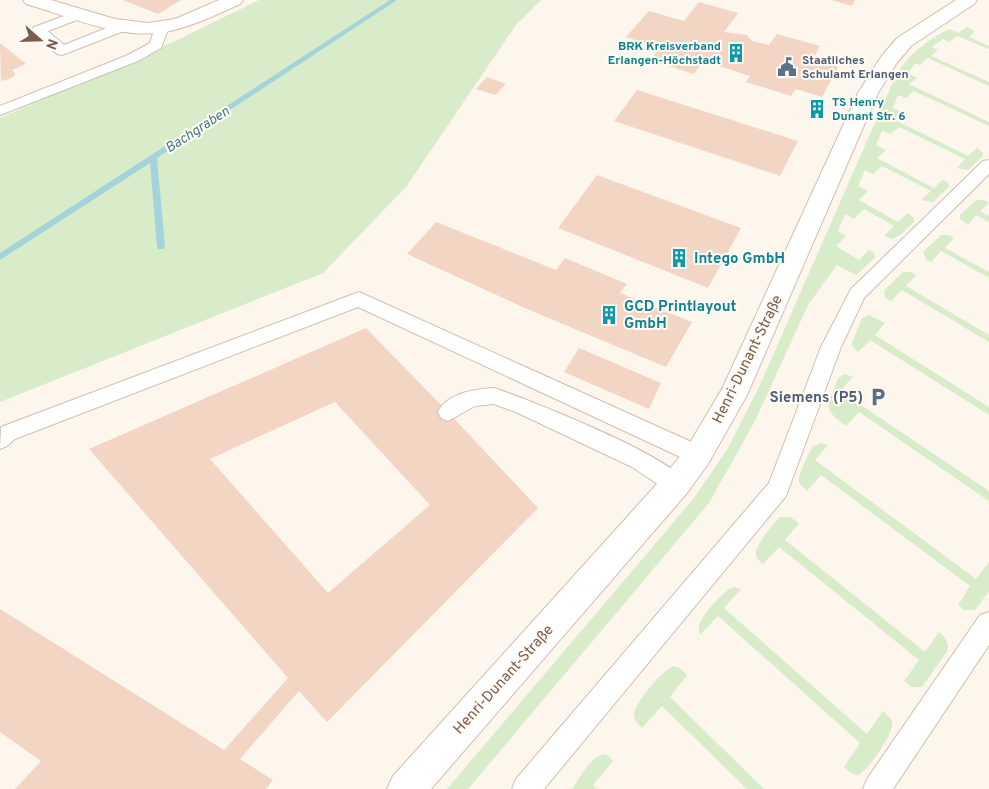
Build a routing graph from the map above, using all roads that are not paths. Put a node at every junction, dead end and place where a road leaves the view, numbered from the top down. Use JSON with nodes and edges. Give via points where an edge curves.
{"nodes":[{"id":1,"x":32,"y":0,"type":"edge"},
{"id":2,"x":234,"y":0,"type":"edge"},
{"id":3,"x":968,"y":0,"type":"edge"},
{"id":4,"x":80,"y":14,"type":"junction"},
{"id":5,"x":124,"y":26,"type":"junction"},
{"id":6,"x":162,"y":28,"type":"junction"},
{"id":7,"x":0,"y":111,"type":"edge"},
{"id":8,"x":989,"y":165,"type":"edge"},
{"id":9,"x":448,"y":412,"type":"dead end"},
{"id":10,"x":0,"y":440,"type":"edge"},
{"id":11,"x":698,"y":455,"type":"junction"},
{"id":12,"x":676,"y":484,"type":"junction"},
{"id":13,"x":989,"y":624,"type":"edge"},
{"id":14,"x":406,"y":789,"type":"edge"},
{"id":15,"x":526,"y":789,"type":"edge"},
{"id":16,"x":877,"y":789,"type":"edge"}],
"edges":[{"from":1,"to":4,"type":"street"},
{"from":2,"to":6,"type":"street"},
{"from":3,"to":11,"type":"street","name":"Henri-Dunant-Straße","via":[[904,42],[868,93],[732,395]]},
{"from":4,"to":5,"type":"street"},
{"from":4,"to":5,"type":"lane","via":[[39,30],[62,51]]},
{"from":5,"to":6,"type":"street"},
{"from":6,"to":7,"type":"lane","via":[[156,45],[133,58]]},
{"from":8,"to":15,"type":"lane","via":[[857,294],[831,347],[778,489]]},
{"from":9,"to":12,"type":"lane","via":[[471,398],[494,396],[640,460]]},
{"from":10,"to":11,"type":"lane","via":[[8,433],[358,299]]},
{"from":11,"to":12,"type":"street","name":"Henri-Dunant-Straße"},
{"from":12,"to":14,"type":"street","name":"Henri-Dunant-Straße"},
{"from":13,"to":16,"type":"lane"}]}
